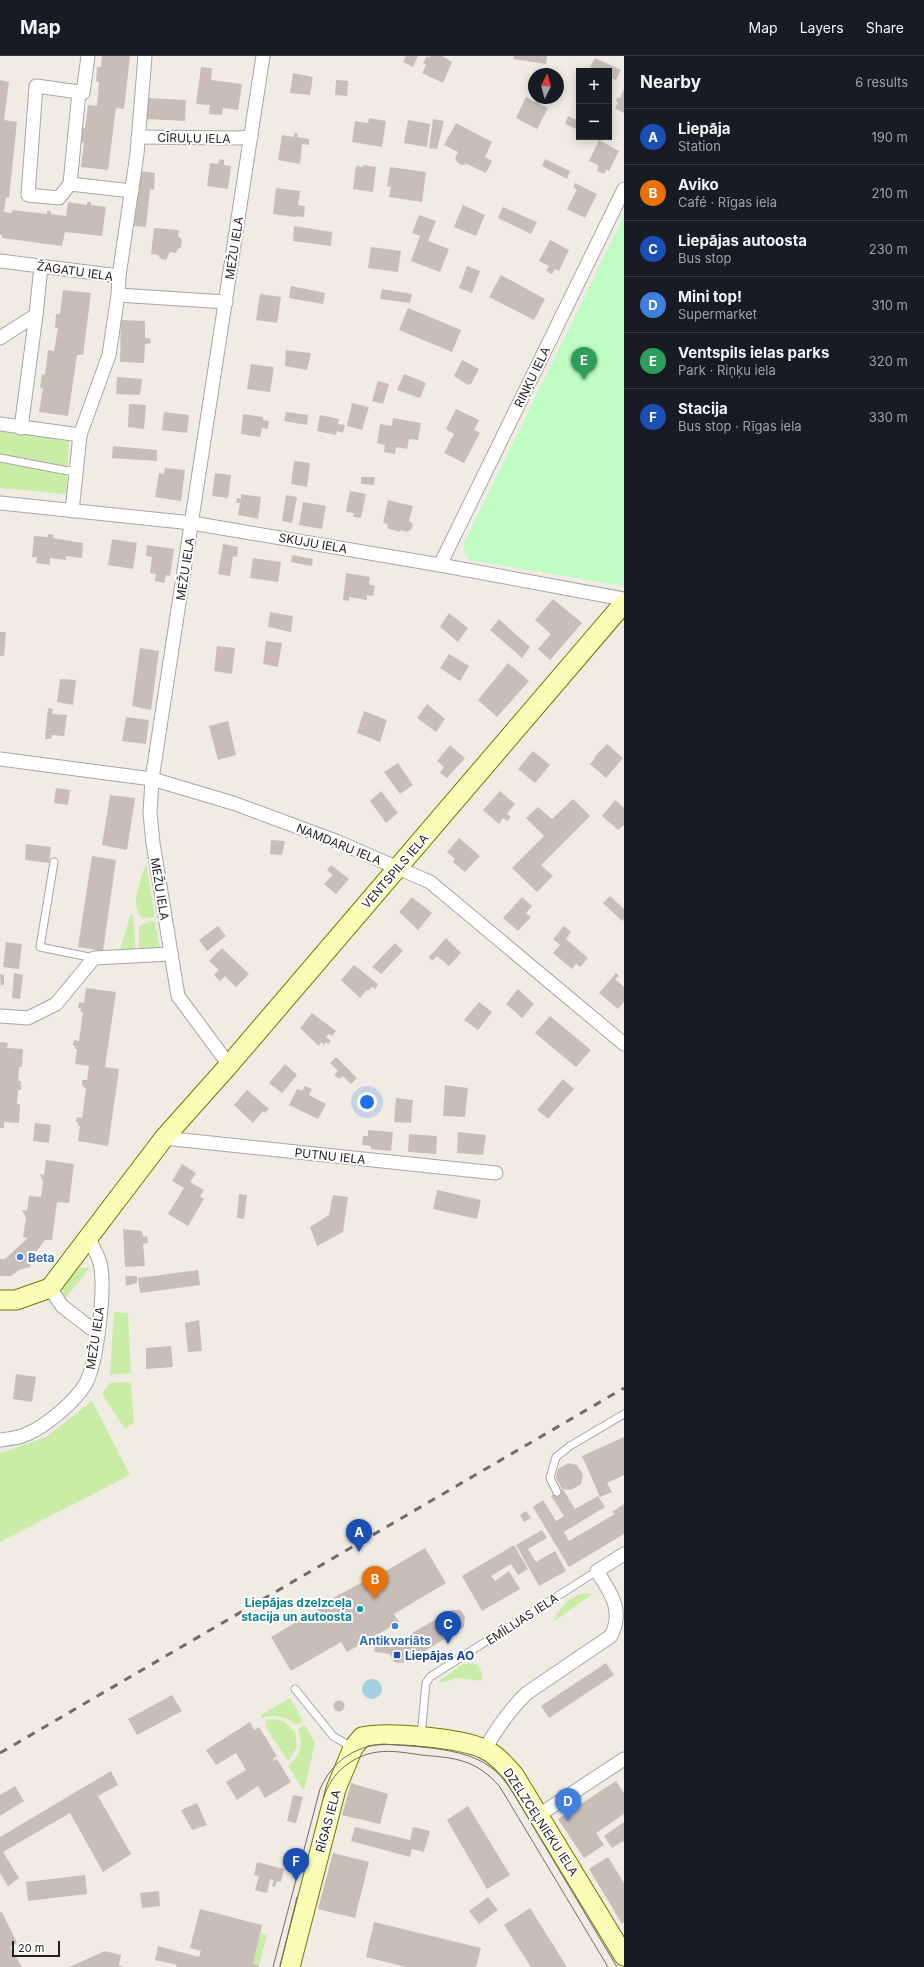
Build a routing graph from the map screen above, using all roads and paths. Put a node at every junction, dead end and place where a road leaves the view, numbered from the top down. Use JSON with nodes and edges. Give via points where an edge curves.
{"nodes":[{"id":1,"x":88,"y":56,"type":"edge"},
{"id":2,"x":145,"y":56,"type":"edge"},
{"id":3,"x":263,"y":56,"type":"edge"},
{"id":4,"x":79,"y":92,"type":"junction"},
{"id":5,"x":138,"y":137,"type":"junction"},
{"id":6,"x":251,"y":137,"type":"junction"},
{"id":7,"x":70,"y":184,"type":"junction"},
{"id":8,"x":624,"y":189,"type":"edge"},
{"id":9,"x":132,"y":191,"type":"junction"},
{"id":10,"x":0,"y":262,"type":"edge"},
{"id":11,"x":41,"y":266,"type":"junction"},
{"id":12,"x":119,"y":276,"type":"junction"},
{"id":13,"x":118,"y":295,"type":"junction"},
{"id":14,"x":226,"y":302,"type":"junction"},
{"id":15,"x":36,"y":315,"type":"junction"},
{"id":16,"x":0,"y":338,"type":"edge"},
{"id":17,"x":0,"y":424,"type":"edge"},
{"id":18,"x":21,"y":428,"type":"junction"},
{"id":19,"x":80,"y":435,"type":"junction"},
{"id":20,"x":0,"y":458,"type":"edge"},
{"id":21,"x":76,"y":469,"type":"junction"},
{"id":22,"x":0,"y":503,"type":"edge"},
{"id":23,"x":72,"y":510,"type":"junction"},
{"id":24,"x":192,"y":523,"type":"junction"},
{"id":25,"x":440,"y":565,"type":"junction"},
{"id":26,"x":624,"y":599,"type":"edge"},
{"id":27,"x":624,"y":603,"type":"edge"},
{"id":28,"x":0,"y":759,"type":"edge"},
{"id":29,"x":152,"y":779,"type":"junction"},
{"id":30,"x":54,"y":862,"type":"dead end"},
{"id":31,"x":398,"y":867,"type":"junction"},
{"id":32,"x":171,"y":954,"type":"junction"},
{"id":33,"x":94,"y":958,"type":"junction"},
{"id":34,"x":0,"y":1016,"type":"edge"},
{"id":35,"x":624,"y":1044,"type":"edge"},
{"id":36,"x":229,"y":1066,"type":"junction"},
{"id":37,"x":164,"y":1138,"type":"junction"},
{"id":38,"x":496,"y":1173,"type":"dead end"},
{"id":39,"x":89,"y":1238,"type":"junction"},
{"id":40,"x":50,"y":1288,"type":"junction"},
{"id":41,"x":0,"y":1300,"type":"edge"},
{"id":42,"x":97,"y":1333,"type":"junction"},
{"id":43,"x":624,"y":1414,"type":"edge"},
{"id":44,"x":0,"y":1440,"type":"edge"},
{"id":45,"x":557,"y":1492,"type":"dead end"},
{"id":46,"x":624,"y":1554,"type":"edge"},
{"id":47,"x":597,"y":1571,"type":"junction"},
{"id":48,"x":294,"y":1689,"type":"dead end"},
{"id":49,"x":421,"y":1737,"type":"junction"},
{"id":50,"x":353,"y":1748,"type":"junction"},
{"id":51,"x":485,"y":1749,"type":"junction"},
{"id":52,"x":624,"y":1758,"type":"edge"},
{"id":53,"x":539,"y":1815,"type":"junction"},
{"id":54,"x":621,"y":1945,"type":"edge"},
{"id":55,"x":290,"y":1967,"type":"edge"}],
"edges":[{"from":1,"to":4,"type":"street","via":[[83,93]]},
{"from":2,"to":5,"type":"street"},
{"from":3,"to":6,"type":"street","name":"MEŽU IELA"},
{"from":4,"to":7,"type":"street"},
{"from":4,"to":7,"type":"street","via":[[36,86],[28,194],[59,198]]},
{"from":5,"to":6,"type":"street","name":"CĪRUĻU IELA"},
{"from":5,"to":9,"type":"street"},
{"from":6,"to":14,"type":"street","name":"MEŽU IELA"},
{"from":7,"to":9,"type":"street"},
{"from":8,"to":25,"type":"street","name":"RIŅĶU IELA"},
{"from":9,"to":12,"type":"street"},
{"from":10,"to":11,"type":"street","name":"ŽAGATU IELA"},
{"from":11,"to":12,"type":"street","name":"ŽAGATU IELA"},
{"from":11,"to":15,"type":"street"},
{"from":12,"to":13,"type":"street","name":"ŽAGATU IELA"},
{"from":13,"to":14,"type":"street","name":"ŽAGATU IELA"},
{"from":13,"to":19,"type":"street","via":[[110,354]]},
{"from":14,"to":24,"type":"street","name":"MEŽU IELA"},
{"from":15,"to":16,"type":"street"},
{"from":15,"to":18,"type":"street"},
{"from":17,"to":18,"type":"street"},
{"from":18,"to":19,"type":"street"},
{"from":19,"to":21,"type":"street"},
{"from":20,"to":21,"type":"lane","via":[[68,471]]},
{"from":21,"to":23,"type":"street"},
{"from":22,"to":23,"type":"street","name":"SKUJU IELA"},
{"from":23,"to":24,"type":"street","name":"SKUJU IELA"},
{"from":24,"to":25,"type":"street","name":"SKUJU IELA"},
{"from":24,"to":29,"type":"street","name":"MEŽU IELA"},
{"from":25,"to":26,"type":"street","name":"SKUJU IELA"},
{"from":27,"to":31,"type":"street","name":"VENTSPILS IELA"},
{"from":28,"to":29,"type":"street","name":"NAMDARU IELA"},
{"from":29,"to":31,"type":"street","name":"NAMDARU IELA","via":[[233,803]]},
{"from":29,"to":32,"type":"street","name":"MEŽU IELA","via":[[152,835]]},
{"from":30,"to":33,"type":"lane","via":[[40,947]]},
{"from":31,"to":35,"type":"street","name":"NAMDARU IELA","via":[[430,882]]},
{"from":31,"to":36,"type":"street","name":"VENTSPILS IELA"},
{"from":32,"to":33,"type":"street"},
{"from":32,"to":36,"type":"street","name":"MEŽU IELA","via":[[178,996]]},
{"from":33,"to":34,"type":"street","via":[[56,1004],[28,1018]]},
{"from":36,"to":37,"type":"street","name":"VENTSPILS IELA"},
{"from":37,"to":38,"type":"street","name":"PUTNU IELA"},
{"from":37,"to":39,"type":"street"},
{"from":39,"to":40,"type":"street"},
{"from":39,"to":42,"type":"street","name":"MEŽU IELA","via":[[100,1263],[102,1284]]},
{"from":40,"to":41,"type":"street","via":[[16,1300]]},
{"from":40,"to":42,"type":"street","via":[[62,1306]]},
{"from":42,"to":44,"type":"street","name":"MEŽU IELA","via":[[85,1385],[71,1402],[26,1434]]},
{"from":43,"to":45,"type":"lane","via":[[556,1457],[550,1478]]},
{"from":46,"to":47,"type":"street","name":"EMĪLIJAS IELA"},
{"from":47,"to":49,"type":"lane","name":"EMĪLIJAS IELA","via":[[430,1677],[426,1683]]},
{"from":47,"to":51,"type":"street","via":[[615,1600],[619,1615],[617,1627],[611,1636],[527,1693],[515,1704]]},
{"from":48,"to":50,"type":"lane","via":[[333,1736]]},
{"from":49,"to":50,"type":"street","name":"RĪGAS IELA","via":[[373,1734],[362,1737]]},
{"from":49,"to":51,"type":"street","name":"DZELZCEĻNIEKU IELA","via":[[451,1740]]},
{"from":50,"to":55,"type":"street","name":"RĪGAS IELA","via":[[336,1788]]},
{"from":51,"to":53,"type":"street","name":"DZELZCEĻNIEKU IELA","via":[[514,1775]]},
{"from":52,"to":53,"type":"street"},
{"from":53,"to":54,"type":"street","name":"DZELZCEĻNIEKU IELA"}]}
